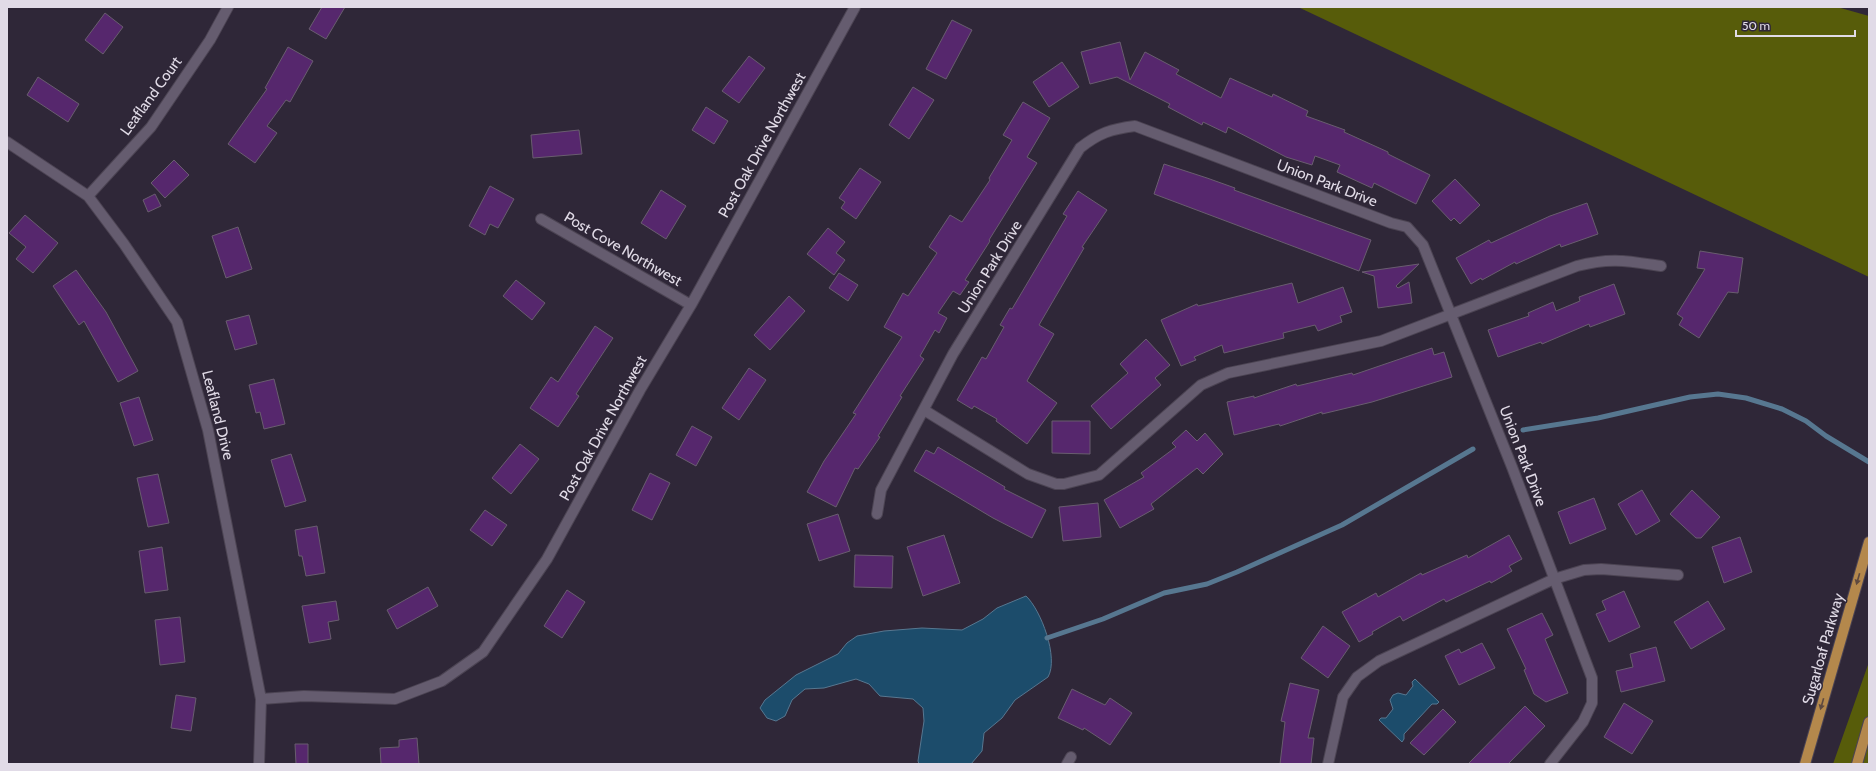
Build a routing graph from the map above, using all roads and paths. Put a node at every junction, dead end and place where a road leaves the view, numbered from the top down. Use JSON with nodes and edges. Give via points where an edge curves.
{"nodes":[{"id":1,"x":228,"y":7,"type":"edge"},
{"id":2,"x":855,"y":7,"type":"edge"},
{"id":3,"x":7,"y":142,"type":"edge"},
{"id":4,"x":88,"y":196,"type":"junction"},
{"id":5,"x":541,"y":219,"type":"dead end"},
{"id":6,"x":1661,"y":266,"type":"dead end"},
{"id":7,"x":691,"y":305,"type":"junction"},
{"id":8,"x":1451,"y":315,"type":"junction"},
{"id":9,"x":924,"y":410,"type":"junction"},
{"id":10,"x":877,"y":514,"type":"dead end"},
{"id":11,"x":1869,"y":542,"type":"edge"},
{"id":12,"x":1678,"y":575,"type":"dead end"},
{"id":13,"x":1554,"y":579,"type":"junction"},
{"id":14,"x":261,"y":700,"type":"junction"},
{"id":15,"x":1869,"y":722,"type":"edge"},
{"id":16,"x":259,"y":764,"type":"edge"},
{"id":17,"x":1328,"y":764,"type":"edge"},
{"id":18,"x":1550,"y":764,"type":"edge"},
{"id":19,"x":1805,"y":764,"type":"edge"},
{"id":20,"x":1857,"y":764,"type":"edge"}],
"edges":[{"from":1,"to":4,"type":"street","name":"Leafland Court","via":[[210,40],[151,127]]},
{"from":2,"to":7,"type":"street","name":"Post Oak Drive Northwest"},
{"from":3,"to":4,"type":"street","name":"Leafland Drive"},
{"from":4,"to":14,"type":"street","name":"Leafland Drive","via":[[177,322],[208,430]]},
{"from":5,"to":7,"type":"street","name":"Post Cove Northwest"},
{"from":6,"to":8,"type":"street","via":[[1598,260]]},
{"from":7,"to":14,"type":"street","name":"Post Oak Drive Northwest","via":[[640,390],[547,559],[483,652],[442,681],[395,699],[304,696]]},
{"from":8,"to":9,"type":"street","via":[[1381,341],[1228,373],[1201,385],[1099,475],[1064,484],[1056,484],[1028,474]]},
{"from":8,"to":9,"type":"street","name":"Union Park Drive","via":[[1423,245],[1407,227],[1135,126],[1112,129],[1091,139],[1080,148],[953,354]]},
{"from":8,"to":13,"type":"street","name":"Union Park Drive"},
{"from":9,"to":10,"type":"street","name":"Union Park Drive","via":[[881,490]]},
{"from":11,"to":19,"type":"main road","name":"Sugarloaf Parkway","one_way":true},
{"from":12,"to":13,"type":"street","via":[[1601,569],[1584,570]]},
{"from":13,"to":17,"type":"street","via":[[1379,661],[1357,677],[1343,697]]},
{"from":13,"to":18,"type":"street","name":"Union Park Drive","via":[[1592,678],[1592,703],[1583,722]]},
{"from":14,"to":16,"type":"street","name":"Leafland Drive"},
{"from":15,"to":20,"type":"main road"}]}
